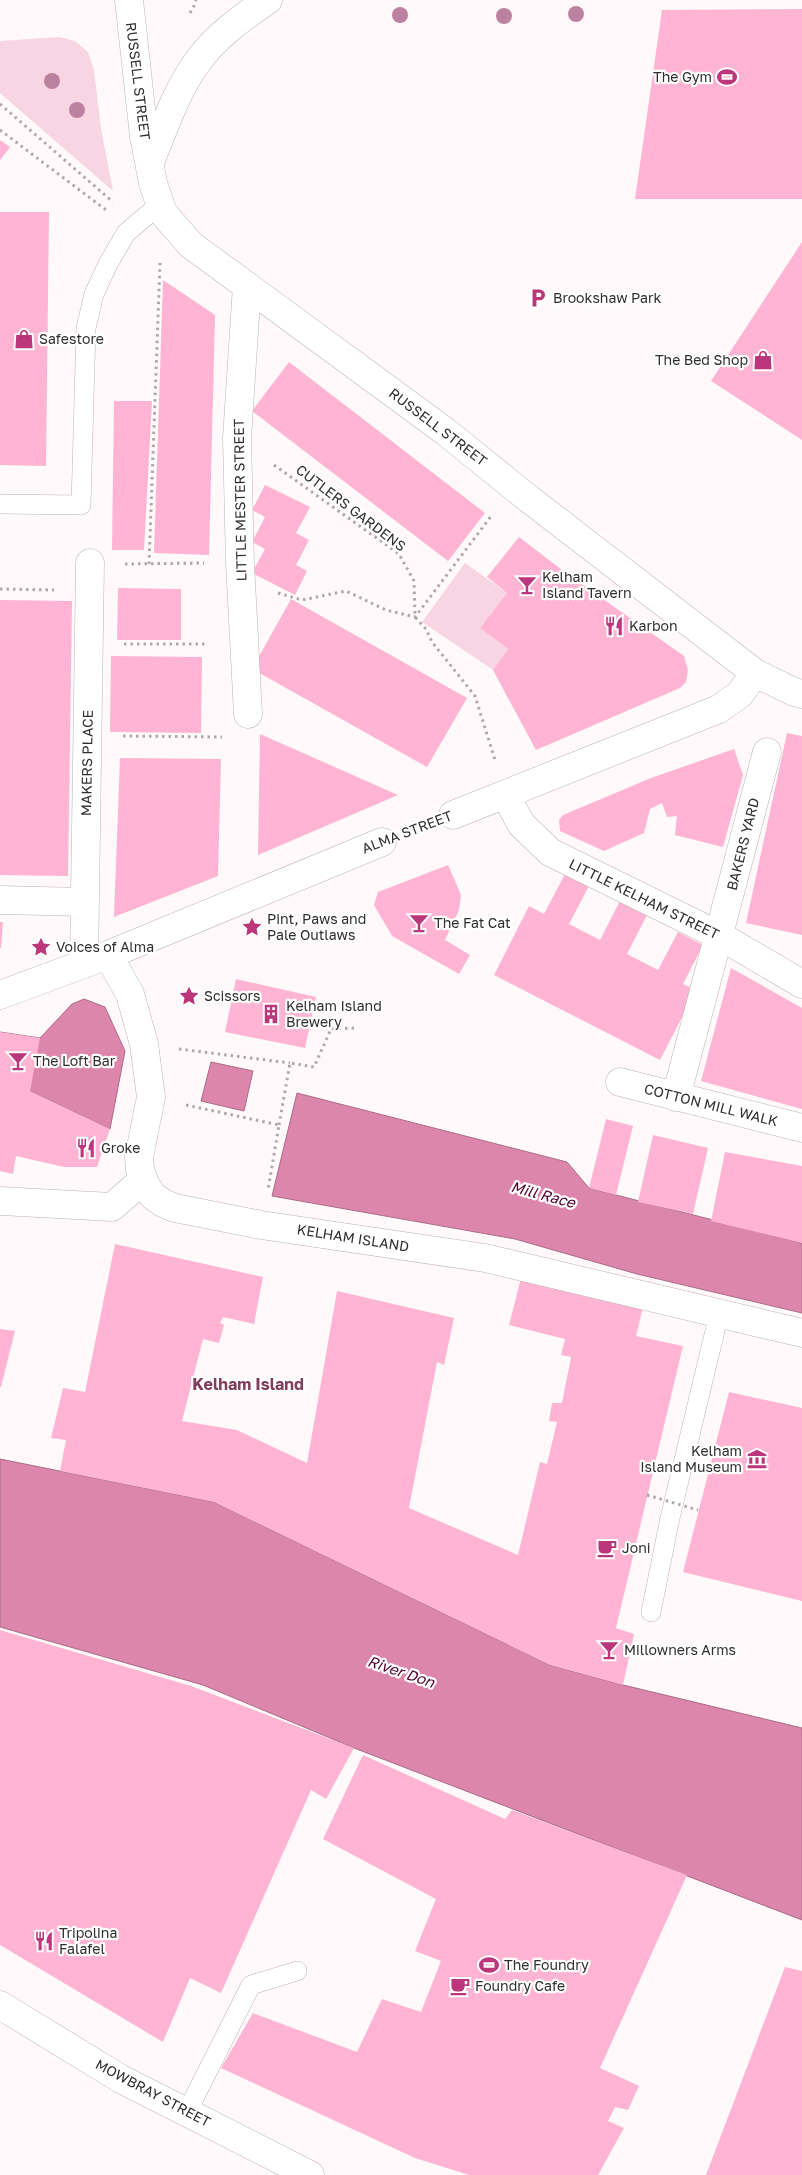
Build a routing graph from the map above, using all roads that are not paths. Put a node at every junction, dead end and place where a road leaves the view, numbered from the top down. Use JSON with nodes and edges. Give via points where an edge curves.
{"nodes":[{"id":1,"x":129,"y":0,"type":"edge"},
{"id":2,"x":268,"y":0,"type":"edge"},
{"id":3,"x":150,"y":162,"type":"junction"},
{"id":4,"x":159,"y":205,"type":"junction"},
{"id":5,"x":247,"y":286,"type":"junction"},
{"id":6,"x":0,"y":504,"type":"edge"},
{"id":7,"x":90,"y":563,"type":"road end"},
{"id":8,"x":755,"y":673,"type":"junction"},
{"id":9,"x":801,"y":688,"type":"edge"},
{"id":10,"x":248,"y":714,"type":"road end"},
{"id":11,"x":767,"y":752,"type":"dead end"},
{"id":12,"x":505,"y":794,"type":"junction"},
{"id":13,"x":453,"y":815,"type":"dead end"},
{"id":14,"x":382,"y":842,"type":"dead end"},
{"id":15,"x":0,"y":900,"type":"edge"},
{"id":16,"x":84,"y":902,"type":"junction"},
{"id":17,"x":720,"y":936,"type":"junction"},
{"id":18,"x":96,"y":959,"type":"junction"},
{"id":19,"x":802,"y":984,"type":"edge"},
{"id":20,"x":0,"y":995,"type":"edge"},
{"id":21,"x":620,"y":1082,"type":"dead end"},
{"id":22,"x":676,"y":1097,"type":"junction"},
{"id":23,"x":796,"y":1127,"type":"edge"},
{"id":24,"x":143,"y":1180,"type":"junction"},
{"id":25,"x":0,"y":1201,"type":"edge"},
{"id":26,"x":719,"y":1314,"type":"junction"},
{"id":27,"x":802,"y":1333,"type":"edge"},
{"id":28,"x":651,"y":1612,"type":"dead end"},
{"id":29,"x":297,"y":1971,"type":"dead end"},
{"id":30,"x":0,"y":2005,"type":"edge"},
{"id":31,"x":187,"y":2112,"type":"junction"},
{"id":32,"x":310,"y":2175,"type":"edge"}],
"edges":[{"from":1,"to":3,"type":"street","name":"RUSSELL STREET","via":[[144,136]]},
{"from":2,"to":3,"type":"street","name":"RUSSELL STREET","via":[[231,27],[199,60],[182,86]]},
{"from":3,"to":4,"type":"street","name":"RUSSELL STREET"},
{"from":4,"to":5,"type":"street","name":"RUSSELL STREET","via":[[191,245]]},
{"from":4,"to":6,"type":"lane","via":[[126,233],[94,294],[86,328],[81,505]]},
{"from":5,"to":8,"type":"street","name":"RUSSELL STREET","via":[[446,432]]},
{"from":5,"to":10,"type":"street","name":"LITTLE MESTER STREET","via":[[237,438]]},
{"from":7,"to":16,"type":"street","name":"MAKERS PLACE"},
{"from":8,"to":9,"type":"street"},
{"from":8,"to":12,"type":"street","name":"ALMA STREET","via":[[740,694],[719,709]]},
{"from":11,"to":17,"type":"street","name":"BAKERS YARD"},
{"from":12,"to":13,"type":"street","name":"ALMA STREET"},
{"from":12,"to":17,"type":"street","name":"LITTLE KELHAM STREET","via":[[521,824],[550,852]]},
{"from":14,"to":18,"type":"street","name":"ALMA STREET"},
{"from":15,"to":16,"type":"street"},
{"from":16,"to":18,"type":"street","name":"MAKERS PLACE"},
{"from":17,"to":19,"type":"street","name":"LITTLE KELHAM STREET"},
{"from":17,"to":22,"type":"street","name":"BAKERS YARD"},
{"from":18,"to":20,"type":"street","name":"ALMA STREET"},
{"from":18,"to":24,"type":"street","name":"KELHAM ISLAND","via":[[130,994],[144,1044],[151,1097],[139,1157]]},
{"from":21,"to":22,"type":"street","name":"COTTON MILL WALK"},
{"from":22,"to":23,"type":"street","name":"COTTON MILL WALK"},
{"from":24,"to":25,"type":"street","via":[[112,1207]]},
{"from":24,"to":26,"type":"street","name":"KELHAM ISLAND","via":[[153,1196],[175,1208],[262,1225],[485,1258]]},
{"from":26,"to":27,"type":"street","name":"KELHAM ISLAND"},
{"from":26,"to":28,"type":"lane"},
{"from":29,"to":31,"type":"lane","via":[[251,1985]]},
{"from":30,"to":31,"type":"street","name":"MOWBRAY STREET","via":[[121,2079]]},
{"from":31,"to":32,"type":"street","name":"MOWBRAY STREET"}]}
